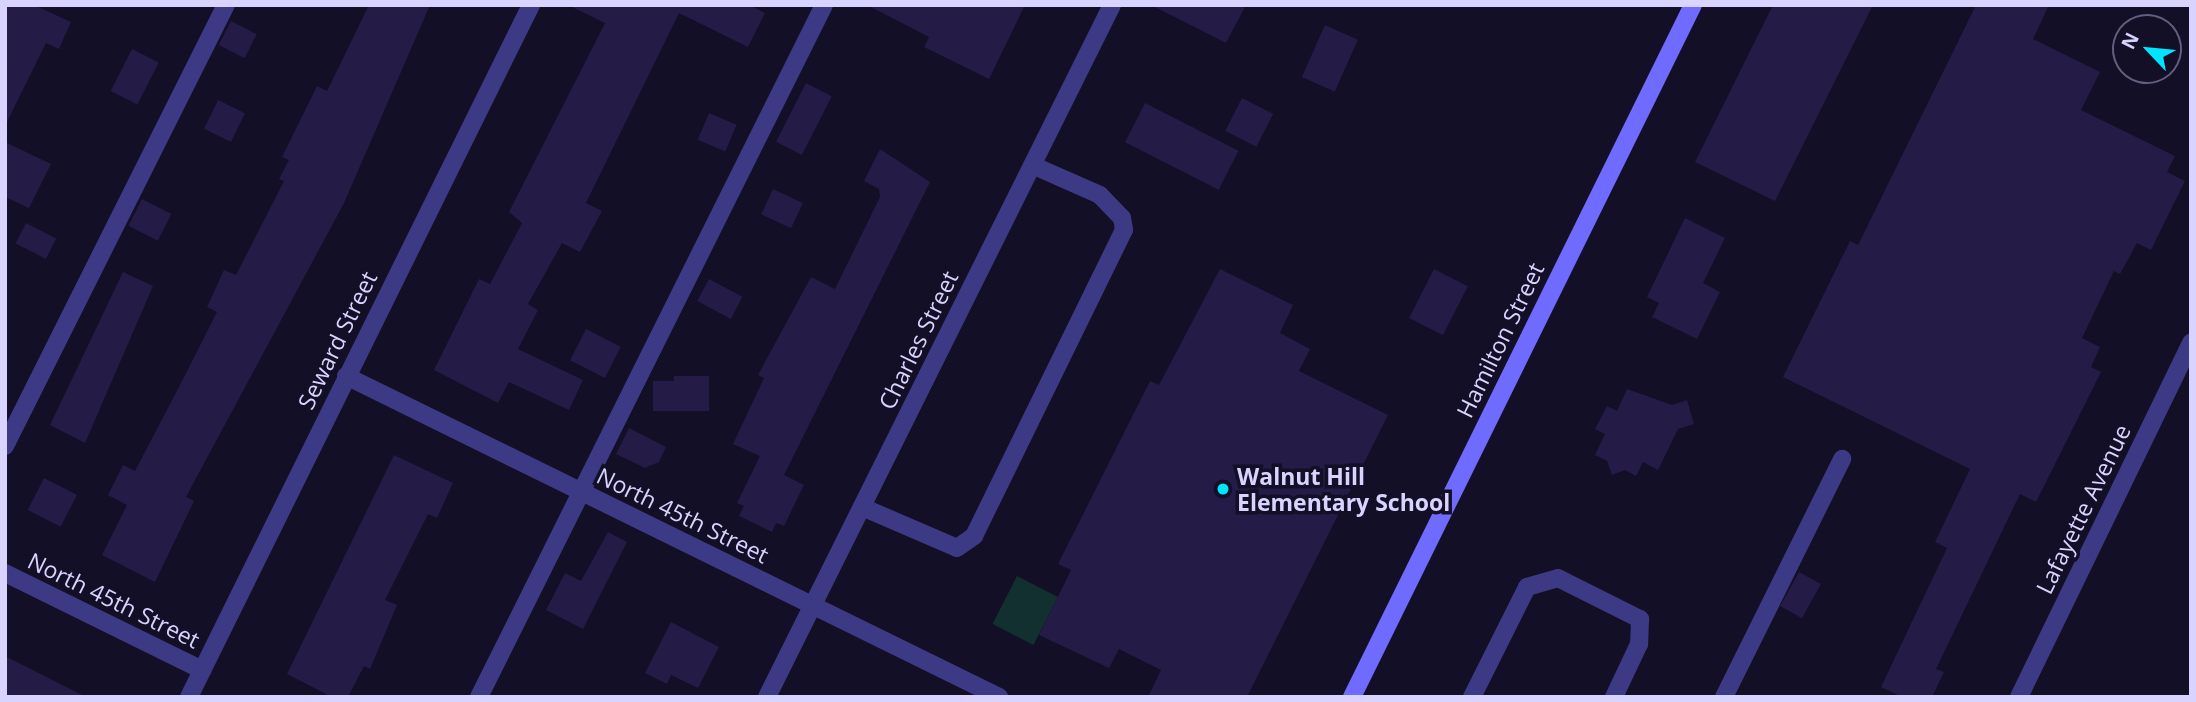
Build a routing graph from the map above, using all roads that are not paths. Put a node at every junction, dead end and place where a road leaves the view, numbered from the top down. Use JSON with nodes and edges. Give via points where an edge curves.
{"nodes":[{"id":1,"x":226,"y":5,"type":"edge"},
{"id":2,"x":531,"y":5,"type":"edge"},
{"id":3,"x":824,"y":5,"type":"edge"},
{"id":4,"x":1112,"y":5,"type":"edge"},
{"id":5,"x":1693,"y":5,"type":"edge"},
{"id":6,"x":1032,"y":165,"type":"junction"},
{"id":7,"x":2191,"y":343,"type":"edge"},
{"id":8,"x":346,"y":376,"type":"junction"},
{"id":9,"x":5,"y":446,"type":"edge"},
{"id":10,"x":1842,"y":459,"type":"dead end"},
{"id":11,"x":581,"y":492,"type":"junction"},
{"id":12,"x":862,"y":507,"type":"junction"},
{"id":13,"x":5,"y":573,"type":"edge"},
{"id":14,"x":813,"y":606,"type":"junction"},
{"id":15,"x":202,"y":670,"type":"junction"},
{"id":16,"x":189,"y":697,"type":"edge"},
{"id":17,"x":479,"y":697,"type":"edge"},
{"id":18,"x":767,"y":697,"type":"edge"},
{"id":19,"x":999,"y":697,"type":"edge"},
{"id":20,"x":1352,"y":697,"type":"edge"},
{"id":21,"x":1472,"y":697,"type":"edge"},
{"id":22,"x":1614,"y":697,"type":"edge"},
{"id":23,"x":1724,"y":697,"type":"edge"},
{"id":24,"x":2019,"y":697,"type":"edge"}],
"edges":[{"from":1,"to":9,"type":"street"},
{"from":2,"to":8,"type":"street","name":"Seward Street"},
{"from":3,"to":11,"type":"street"},
{"from":4,"to":6,"type":"street","name":"Charles Street"},
{"from":5,"to":20,"type":"main road","name":"Hamilton Street"},
{"from":6,"to":12,"type":"street","name":"Charles Street"},
{"from":6,"to":12,"type":"street","via":[[1100,195],[1122,218],[1124,230],[974,536],[957,548]]},
{"from":7,"to":24,"type":"street","name":"Lafayette Avenue"},
{"from":8,"to":11,"type":"street","name":"North 45th Street"},
{"from":8,"to":15,"type":"street","name":"Seward Street"},
{"from":10,"to":23,"type":"street"},
{"from":11,"to":14,"type":"street","name":"North 45th Street"},
{"from":11,"to":17,"type":"street"},
{"from":12,"to":14,"type":"street","name":"Charles Street"},
{"from":13,"to":15,"type":"street","name":"North 45th Street"},
{"from":14,"to":18,"type":"street","name":"Charles Street"},
{"from":14,"to":19,"type":"street","name":"North 45th Street"},
{"from":15,"to":16,"type":"street","name":"Seward Street"},
{"from":21,"to":22,"type":"street","via":[[1527,587],[1558,578],[1640,619],[1639,644]]}]}
